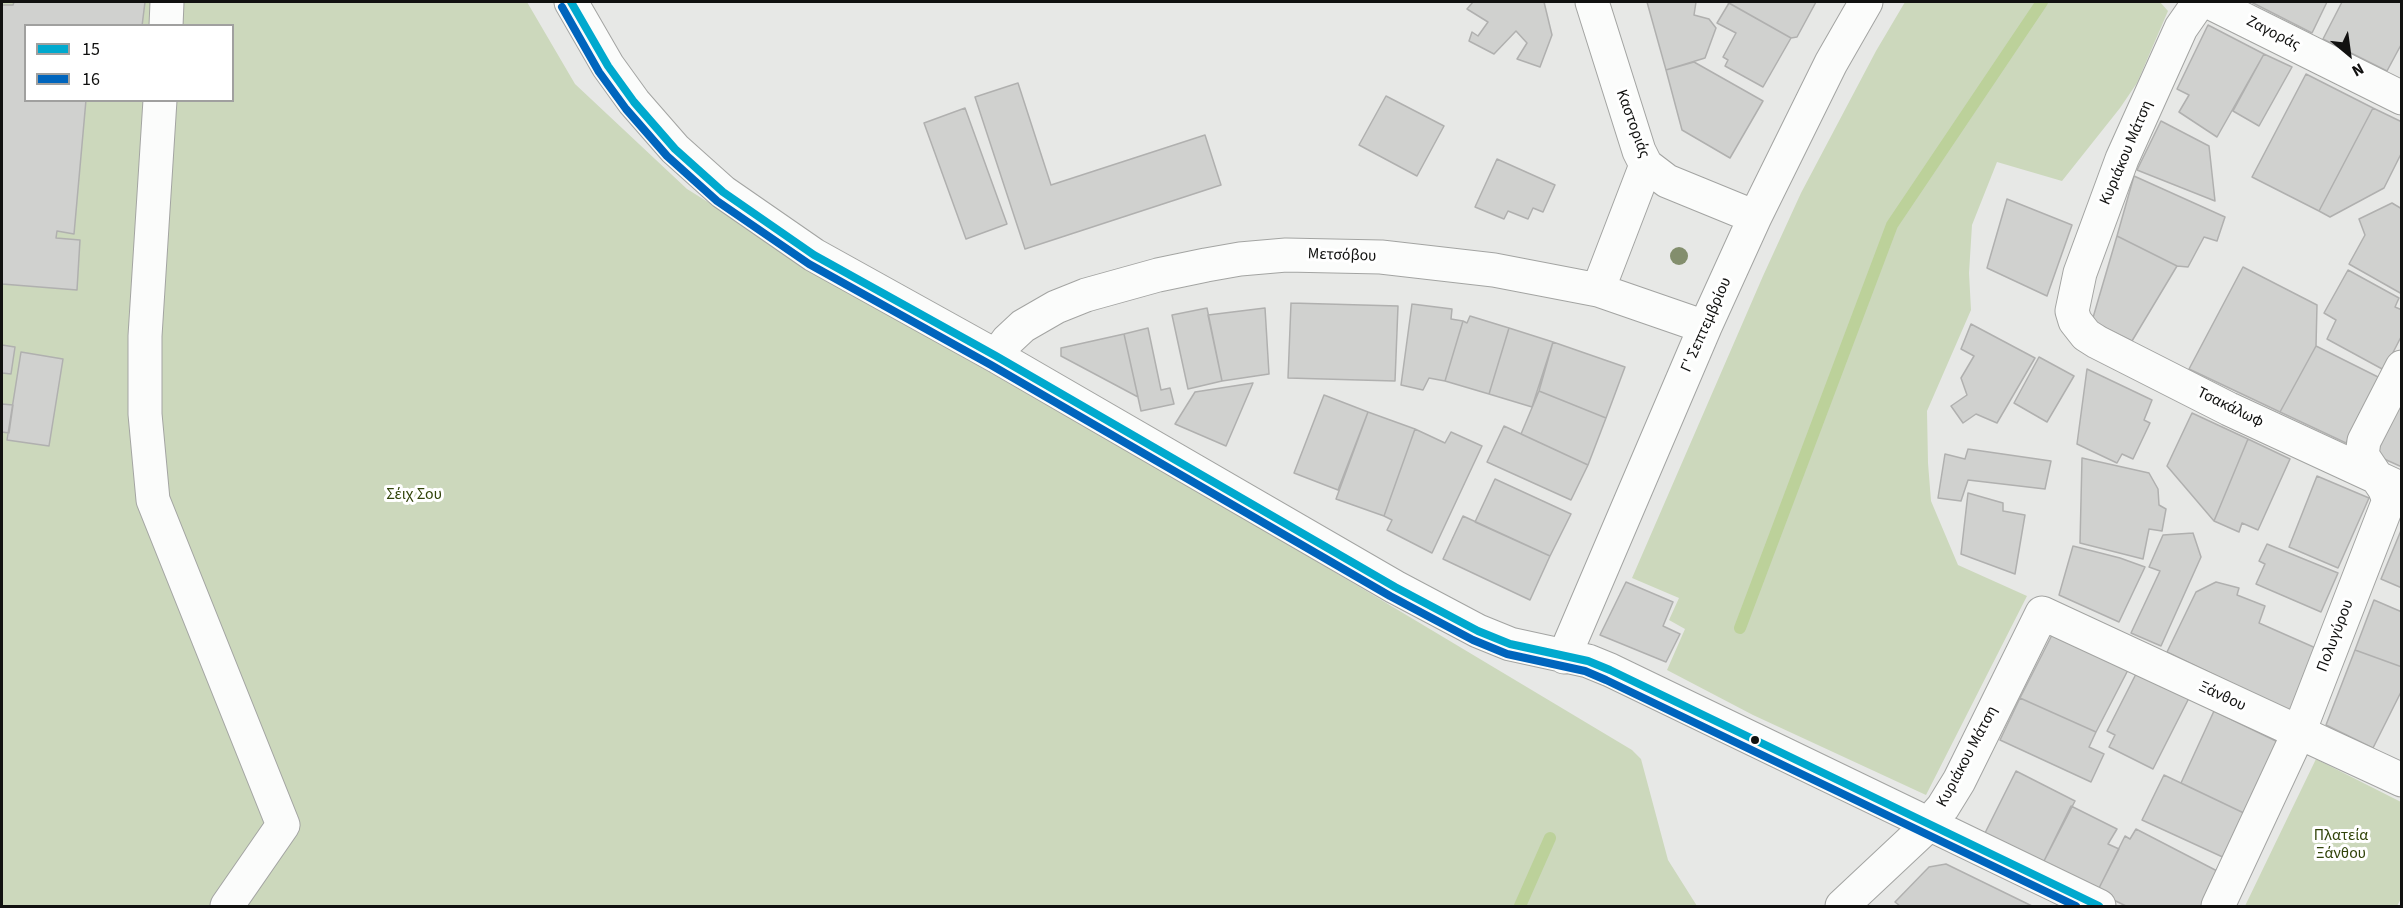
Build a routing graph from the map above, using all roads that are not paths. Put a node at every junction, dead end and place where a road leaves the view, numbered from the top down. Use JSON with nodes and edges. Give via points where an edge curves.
{"nodes":[{"id":1,"x":167,"y":2,"type":"edge"},
{"id":2,"x":571,"y":2,"type":"edge"},
{"id":3,"x":1592,"y":2,"type":"edge"},
{"id":4,"x":1866,"y":2,"type":"edge"},
{"id":5,"x":2199,"y":2,"type":"edge"},
{"id":6,"x":2209,"y":2,"type":"edge"},
{"id":7,"x":166,"y":24,"type":"edge"},
{"id":8,"x":2402,"y":98,"type":"edge"},
{"id":9,"x":160,"y":102,"type":"edge"},
{"id":10,"x":1646,"y":165,"type":"junction"},
{"id":11,"x":1755,"y":217,"type":"junction"},
{"id":12,"x":1598,"y":290,"type":"junction"},
{"id":13,"x":2072,"y":311,"type":"joint"},
{"id":14,"x":1705,"y":327,"type":"junction"},
{"id":15,"x":996,"y":356,"type":"junction"},
{"id":16,"x":2402,"y":367,"type":"edge"},
{"id":17,"x":2389,"y":484,"type":"edge"},
{"id":18,"x":2042,"y":613,"type":"joint"},
{"id":19,"x":1564,"y":657,"type":"junction"},
{"id":20,"x":2298,"y":732,"type":"junction"},
{"id":21,"x":2402,"y":780,"type":"edge"},
{"id":22,"x":1929,"y":823,"type":"junction"},
{"id":23,"x":227,"y":906,"type":"edge"},
{"id":24,"x":1842,"y":906,"type":"edge"},
{"id":25,"x":2099,"y":906,"type":"edge"},
{"id":26,"x":2217,"y":906,"type":"edge"}],
"edges":[{"from":1,"to":7,"type":"street"},
{"from":2,"to":15,"type":"street","via":[[634,102],[675,149],[715,185],[814,255]]},
{"from":3,"to":10,"type":"street","name":"Καστοριάς"},
{"from":4,"to":11,"type":"street","name":"Γ' Σεπτεμβρίου"},
{"from":5,"to":13,"type":"street","name":"Κυριάκου Μάτση","via":[[2181,28],[2122,159],[2080,273]]},
{"from":6,"to":8,"type":"street","name":"Ζαγοράς"},
{"from":9,"to":23,"type":"street","via":[[146,336],[145,414],[153,500],[283,825]]},
{"from":10,"to":11,"type":"street","name":"Καστοριάς","via":[[1667,181]]},
{"from":10,"to":12,"type":"street"},
{"from":11,"to":14,"type":"street","name":"Γ' Σεπτεμβρίου"},
{"from":12,"to":14,"type":"street","name":"Μετσόβου"},
{"from":12,"to":15,"type":"street","name":"Μετσόβου","via":[[1494,270],[1381,257],[1286,255],[1240,259],[1158,275],[1086,295],[1023,326]]},
{"from":13,"to":17,"type":"street","name":"Τσακάλωφ","via":[[2078,327],[2097,342]]},
{"from":14,"to":19,"type":"street","name":"Γ' Σεπτεμβρίου"},
{"from":15,"to":19,"type":"street","via":[[1277,520],[1478,631],[1510,644]]},
{"from":16,"to":17,"type":"street","name":"Πολυγύρου","via":[[2364,441],[2362,455]]},
{"from":17,"to":20,"type":"street","name":"Πολυγύρου","via":[[2389,501]]},
{"from":18,"to":20,"type":"street","name":"Ξάνθου"},
{"from":18,"to":22,"type":"street","name":"Κυριάκου Μάτση","via":[[1954,790]]},
{"from":19,"to":22,"type":"street","via":[[1610,670]]},
{"from":20,"to":21,"type":"street","name":"Ξάνθου"},
{"from":20,"to":26,"type":"street","name":"Πολυγύρου"},
{"from":22,"to":24,"type":"street","name":"Κυριάκου Μάτση"},
{"from":22,"to":25,"type":"street"}]}
